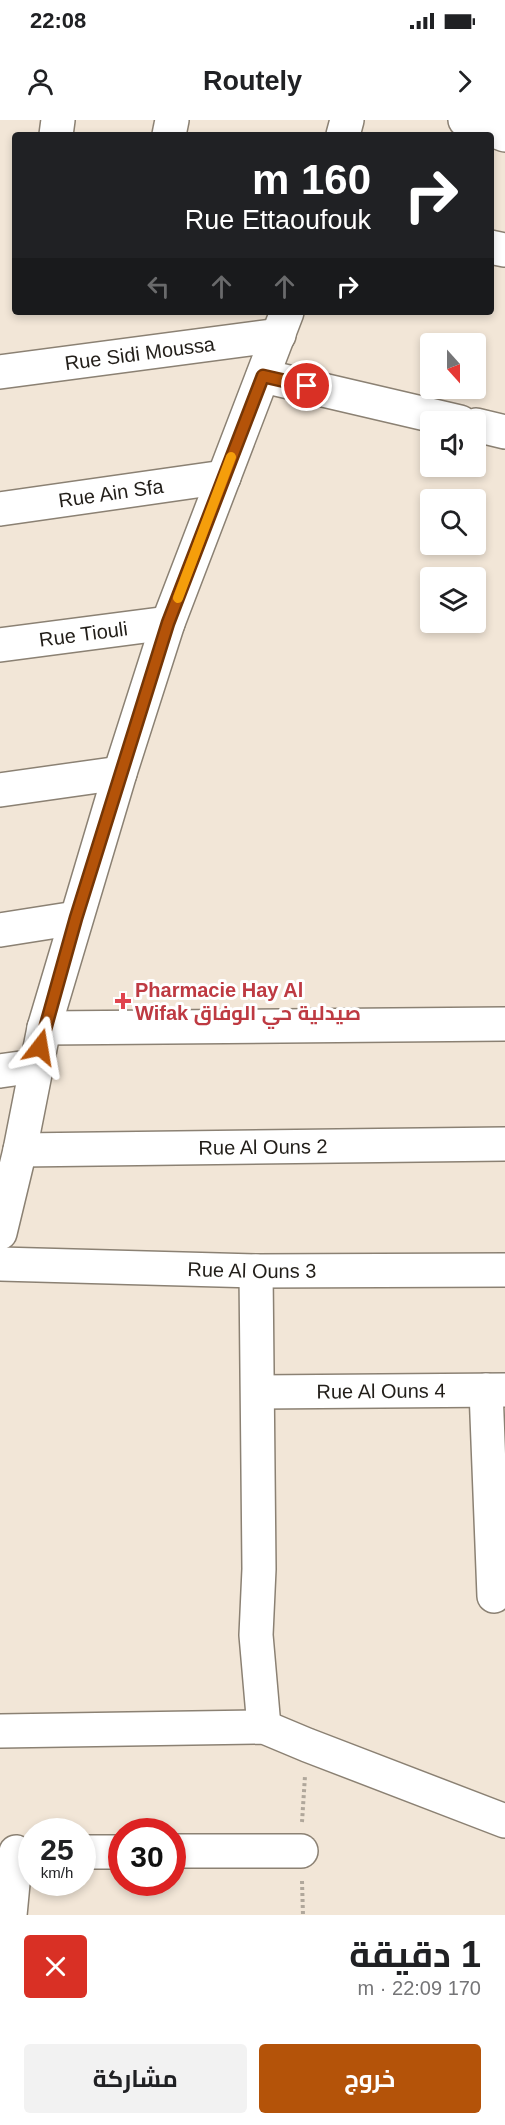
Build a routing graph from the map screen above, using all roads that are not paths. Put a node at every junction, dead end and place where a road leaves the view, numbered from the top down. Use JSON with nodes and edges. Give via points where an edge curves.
{"nodes":[{"id":1,"x":465,"y":120,"type":"edge"},
{"id":2,"x":505,"y":135,"type":"edge"},
{"id":3,"x":283,"y":324,"type":"edge"},
{"id":4,"x":0,"y":372,"type":"edge"},
{"id":5,"x":263,"y":376,"type":"junction"},
{"id":6,"x":420,"y":413,"type":"edge"},
{"id":7,"x":486,"y":427,"type":"edge"},
{"id":8,"x":505,"y":432,"type":"edge"},
{"id":9,"x":224,"y":477,"type":"junction"},
{"id":10,"x":0,"y":509,"type":"edge"},
{"id":11,"x":168,"y":623,"type":"junction"},
{"id":12,"x":0,"y":645,"type":"edge"},
{"id":13,"x":120,"y":773,"type":"junction"},
{"id":14,"x":0,"y":790,"type":"edge"},
{"id":15,"x":76,"y":918,"type":"junction"},
{"id":16,"x":0,"y":930,"type":"edge"},
{"id":17,"x":505,"y":1024,"type":"edge"},
{"id":18,"x":44,"y":1028,"type":"junction"},
{"id":19,"x":35,"y":1066,"type":"junction"},
{"id":20,"x":0,"y":1071,"type":"edge"},
{"id":21,"x":505,"y":1144,"type":"edge"},
{"id":22,"x":20,"y":1150,"type":"junction"},
{"id":23,"x":5,"y":1194,"type":"edge"},
{"id":24,"x":0,"y":1233,"type":"edge"},
{"id":25,"x":0,"y":1264,"type":"edge"},
{"id":26,"x":505,"y":1270,"type":"edge"},
{"id":27,"x":256,"y":1271,"type":"junction"},
{"id":28,"x":496,"y":1390,"type":"edge"},
{"id":29,"x":258,"y":1392,"type":"junction"},
{"id":30,"x":494,"y":1596,"type":"dead end"},
{"id":31,"x":264,"y":1727,"type":"junction"},
{"id":32,"x":0,"y":1731,"type":"edge"},
{"id":33,"x":505,"y":1821,"type":"edge"},
{"id":34,"x":186,"y":1851,"type":"edge"},
{"id":35,"x":301,"y":1851,"type":"road end"},
{"id":36,"x":16,"y":1852,"type":"edge"},
{"id":37,"x":10,"y":1915,"type":"edge"}],
"edges":[{"from":1,"to":2,"type":"street"},
{"from":3,"to":4,"type":"street","name":"Rue Sidi Moussa"},
{"from":3,"to":5,"type":"street"},
{"from":5,"to":6,"type":"street"},
{"from":5,"to":9,"type":"street"},
{"from":7,"to":8,"type":"street"},
{"from":9,"to":10,"type":"street","name":"Rue Ain Sfa"},
{"from":9,"to":11,"type":"street"},
{"from":11,"to":12,"type":"street","name":"Rue Tiouli"},
{"from":11,"to":13,"type":"street"},
{"from":13,"to":14,"type":"street"},
{"from":13,"to":15,"type":"street"},
{"from":15,"to":16,"type":"street"},
{"from":15,"to":18,"type":"street"},
{"from":17,"to":18,"type":"street"},
{"from":18,"to":19,"type":"street"},
{"from":19,"to":20,"type":"street"},
{"from":19,"to":22,"type":"street"},
{"from":21,"to":22,"type":"street","name":"Rue Al Ouns 2"},
{"from":22,"to":23,"type":"street"},
{"from":23,"to":24,"type":"street"},
{"from":25,"to":27,"type":"street","name":"Rue Al Ouns 3"},
{"from":26,"to":27,"type":"street","name":"Rue Al Ouns 3"},
{"from":27,"to":29,"type":"street"},
{"from":28,"to":29,"type":"street","name":"Rue Al Ouns 4"},
{"from":28,"to":30,"type":"street"},
{"from":29,"to":31,"type":"street","via":[[256,1635]]},
{"from":31,"to":32,"type":"street"},
{"from":31,"to":33,"type":"street"},
{"from":34,"to":35,"type":"street"},
{"from":36,"to":37,"type":"street"}]}
